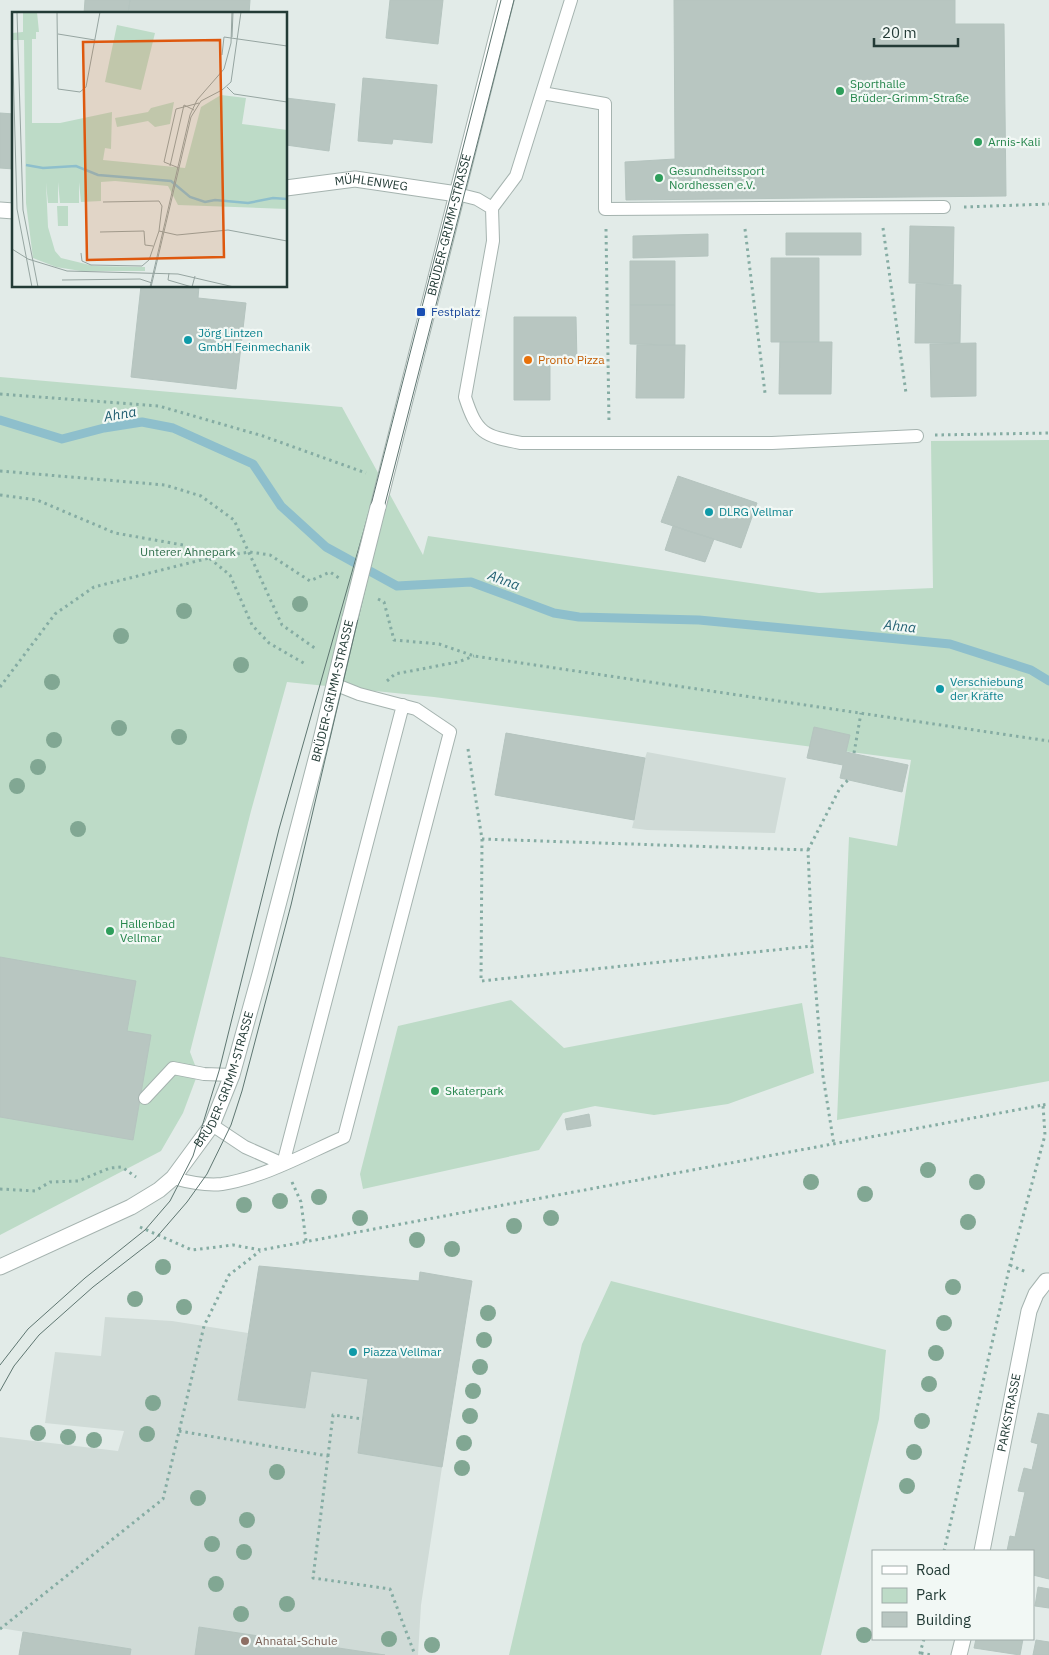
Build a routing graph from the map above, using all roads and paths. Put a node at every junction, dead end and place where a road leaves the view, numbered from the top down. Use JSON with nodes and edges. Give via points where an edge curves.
{"nodes":[{"id":1,"x":506,"y":0,"type":"edge"},
{"id":2,"x":571,"y":0,"type":"edge"},
{"id":3,"x":542,"y":94,"type":"junction"},
{"id":4,"x":288,"y":188,"type":"edge"},
{"id":5,"x":457,"y":194,"type":"junction"},
{"id":6,"x":1049,"y":204,"type":"edge"},
{"id":7,"x":944,"y":207,"type":"joint"},
{"id":8,"x":492,"y":208,"type":"junction"},
{"id":9,"x":743,"y":208,"type":"junction"},
{"id":10,"x":880,"y":208,"type":"junction"},
{"id":11,"x":606,"y":209,"type":"junction"},
{"id":12,"x":764,"y":393,"type":"dead end"},
{"id":13,"x":906,"y":393,"type":"dead end"},
{"id":14,"x":0,"y":394,"type":"edge"},
{"id":15,"x":1049,"y":433,"type":"edge"},
{"id":16,"x":917,"y":436,"type":"joint"},
{"id":17,"x":609,"y":443,"type":"junction"},
{"id":18,"x":0,"y":471,"type":"edge"},
{"id":19,"x":367,"y":474,"type":"dead end"},
{"id":20,"x":0,"y":495,"type":"edge"},
{"id":21,"x":250,"y":552,"type":"junction"},
{"id":22,"x":208,"y":558,"type":"junction"},
{"id":23,"x":330,"y":572,"type":"dead end"},
{"id":24,"x":384,"y":602,"type":"dead end"},
{"id":25,"x":316,"y":649,"type":"dead end"},
{"id":26,"x":474,"y":656,"type":"junction"},
{"id":27,"x":306,"y":665,"type":"dead end"},
{"id":28,"x":334,"y":684,"type":"junction"},
{"id":29,"x":0,"y":687,"type":"edge"},
{"id":30,"x":371,"y":697,"type":"junction"},
{"id":31,"x":403,"y":704,"type":"junction"},
{"id":32,"x":861,"y":713,"type":"junction"},
{"id":33,"x":450,"y":732,"type":"junction"},
{"id":34,"x":1049,"y":741,"type":"edge"},
{"id":35,"x":854,"y":754,"type":"dead end"},
{"id":36,"x":848,"y":780,"type":"dead end"},
{"id":37,"x":482,"y":839,"type":"junction"},
{"id":38,"x":808,"y":850,"type":"junction"},
{"id":39,"x":812,"y":946,"type":"junction"},
{"id":40,"x":232,"y":1075,"type":"junction"},
{"id":41,"x":144,"y":1098,"type":"dead end"},
{"id":42,"x":1049,"y":1104,"type":"edge"},
{"id":43,"x":1042,"y":1106,"type":"junction"},
{"id":44,"x":212,"y":1125,"type":"junction"},
{"id":45,"x":834,"y":1145,"type":"junction"},
{"id":46,"x":283,"y":1164,"type":"junction"},
{"id":47,"x":136,"y":1177,"type":"dead end"},
{"id":48,"x":173,"y":1178,"type":"junction"},
{"id":49,"x":0,"y":1189,"type":"edge"},
{"id":50,"x":301,"y":1202,"type":"dead end"},
{"id":51,"x":124,"y":1209,"type":"junction"},
{"id":52,"x":306,"y":1241,"type":"junction"},
{"id":53,"x":261,"y":1250,"type":"junction"},
{"id":54,"x":0,"y":1267,"type":"edge"},
{"id":55,"x":1049,"y":1281,"type":"edge"},
{"id":56,"x":362,"y":1419,"type":"dead end"},
{"id":57,"x":179,"y":1431,"type":"junction"},
{"id":58,"x":328,"y":1456,"type":"junction"},
{"id":59,"x":944,"y":1550,"type":"edge"},
{"id":60,"x":982,"y":1550,"type":"edge"},
{"id":61,"x":0,"y":1629,"type":"edge"},
{"id":62,"x":924,"y":1640,"type":"edge"},
{"id":63,"x":963,"y":1640,"type":"edge"},
{"id":64,"x":921,"y":1654,"type":"edge"},
{"id":65,"x":415,"y":1655,"type":"edge"},
{"id":66,"x":932,"y":1655,"type":"edge"},
{"id":67,"x":959,"y":1655,"type":"edge"}],
"edges":[{"from":1,"to":5,"type":"street","name":"BRÜDER-GRIMM-STRASSE"},
{"from":2,"to":3,"type":"lane"},
{"from":3,"to":8,"type":"lane","via":[[516,176]]},
{"from":3,"to":11,"type":"lane","via":[[605,104]]},
{"from":4,"to":5,"type":"street","name":"MÜHLENWEG","via":[[355,179]]},
{"from":5,"to":8,"type":"lane","via":[[477,199]]},
{"from":5,"to":28,"type":"street","name":"BRÜDER-GRIMM-STRASSE","bridge":true},
{"from":6,"to":7,"type":"path"},
{"from":7,"to":10,"type":"lane"},
{"from":8,"to":17,"type":"lane","via":[[493,241],[465,396],[473,421],[491,438],[521,443]]},
{"from":9,"to":10,"type":"lane"},
{"from":9,"to":11,"type":"lane"},
{"from":9,"to":12,"type":"path"},
{"from":10,"to":13,"type":"path"},
{"from":11,"to":17,"type":"path"},
{"from":14,"to":19,"type":"path","via":[[159,406],[263,436]]},
{"from":15,"to":16,"type":"path"},
{"from":16,"to":17,"type":"lane","via":[[772,443]]},
{"from":18,"to":21,"type":"path","via":[[165,484],[202,496],[234,520]]},
{"from":20,"to":22,"type":"path","via":[[37,500],[115,533],[183,545]]},
{"from":21,"to":22,"type":"path"},
{"from":21,"to":23,"type":"path","via":[[270,555],[310,581]]},
{"from":21,"to":25,"type":"path","via":[[282,625]]},
{"from":22,"to":27,"type":"path","via":[[230,575],[252,624],[269,644]]},
{"from":22,"to":29,"type":"path","via":[[94,587],[55,614]]},
{"from":24,"to":26,"type":"path","via":[[394,640],[439,644]]},
{"from":26,"to":30,"type":"path","via":[[395,674]]},
{"from":26,"to":32,"type":"path"},
{"from":28,"to":30,"type":"lane"},
{"from":28,"to":40,"type":"street","name":"BRÜDER-GRIMM-STRASSE"},
{"from":30,"to":31,"type":"lane"},
{"from":31,"to":33,"type":"lane","via":[[416,708]]},
{"from":31,"to":46,"type":"lane"},
{"from":32,"to":34,"type":"path"},
{"from":32,"to":35,"type":"path"},
{"from":33,"to":37,"type":"path","via":[[468,748]]},
{"from":33,"to":46,"type":"lane","via":[[344,1137]]},
{"from":36,"to":38,"type":"path","via":[[840,788]]},
{"from":37,"to":38,"type":"path"},
{"from":37,"to":39,"type":"path","via":[[481,981]]},
{"from":38,"to":39,"type":"path"},
{"from":39,"to":45,"type":"path","via":[[823,1076]]},
{"from":40,"to":41,"type":"lane","via":[[173,1068]]},
{"from":40,"to":44,"type":"street","name":"BRÜDER-GRIMM-STRASSE"},
{"from":42,"to":43,"type":"path"},
{"from":43,"to":45,"type":"path"},
{"from":43,"to":59,"type":"path","via":[[1046,1135],[1010,1265]]},
{"from":44,"to":46,"type":"lane","via":[[245,1148]]},
{"from":44,"to":48,"type":"street","name":"BRÜDER-GRIMM-STRASSE"},
{"from":45,"to":52,"type":"path"},
{"from":46,"to":48,"type":"lane","via":[[221,1184]]},
{"from":47,"to":49,"type":"path","via":[[122,1167],[110,1168],[78,1181],[50,1182],[35,1191]]},
{"from":48,"to":51,"type":"street","name":"BRÜDER-GRIMM-STRASSE","via":[[159,1190]]},
{"from":50,"to":52,"type":"path"},
{"from":51,"to":53,"type":"path","via":[[130,1222],[192,1250],[233,1245]]},
{"from":51,"to":54,"type":"street","name":"BRÜDER-GRIMM-STRASSE"},
{"from":52,"to":53,"type":"path"},
{"from":53,"to":57,"type":"path","via":[[229,1275],[204,1326]]},
{"from":55,"to":60,"type":"street","name":"PARKSTRASSE","via":[[1036,1294],[1029,1311]]},
{"from":56,"to":58,"type":"path","via":[[333,1415]]},
{"from":57,"to":58,"type":"path"},
{"from":57,"to":61,"type":"path","via":[[163,1499]]},
{"from":58,"to":65,"type":"path","via":[[313,1578],[390,1589]]},
{"from":62,"to":64,"type":"path"},
{"from":63,"to":67,"type":"street"},
{"from":64,"to":66,"type":"path"}]}
